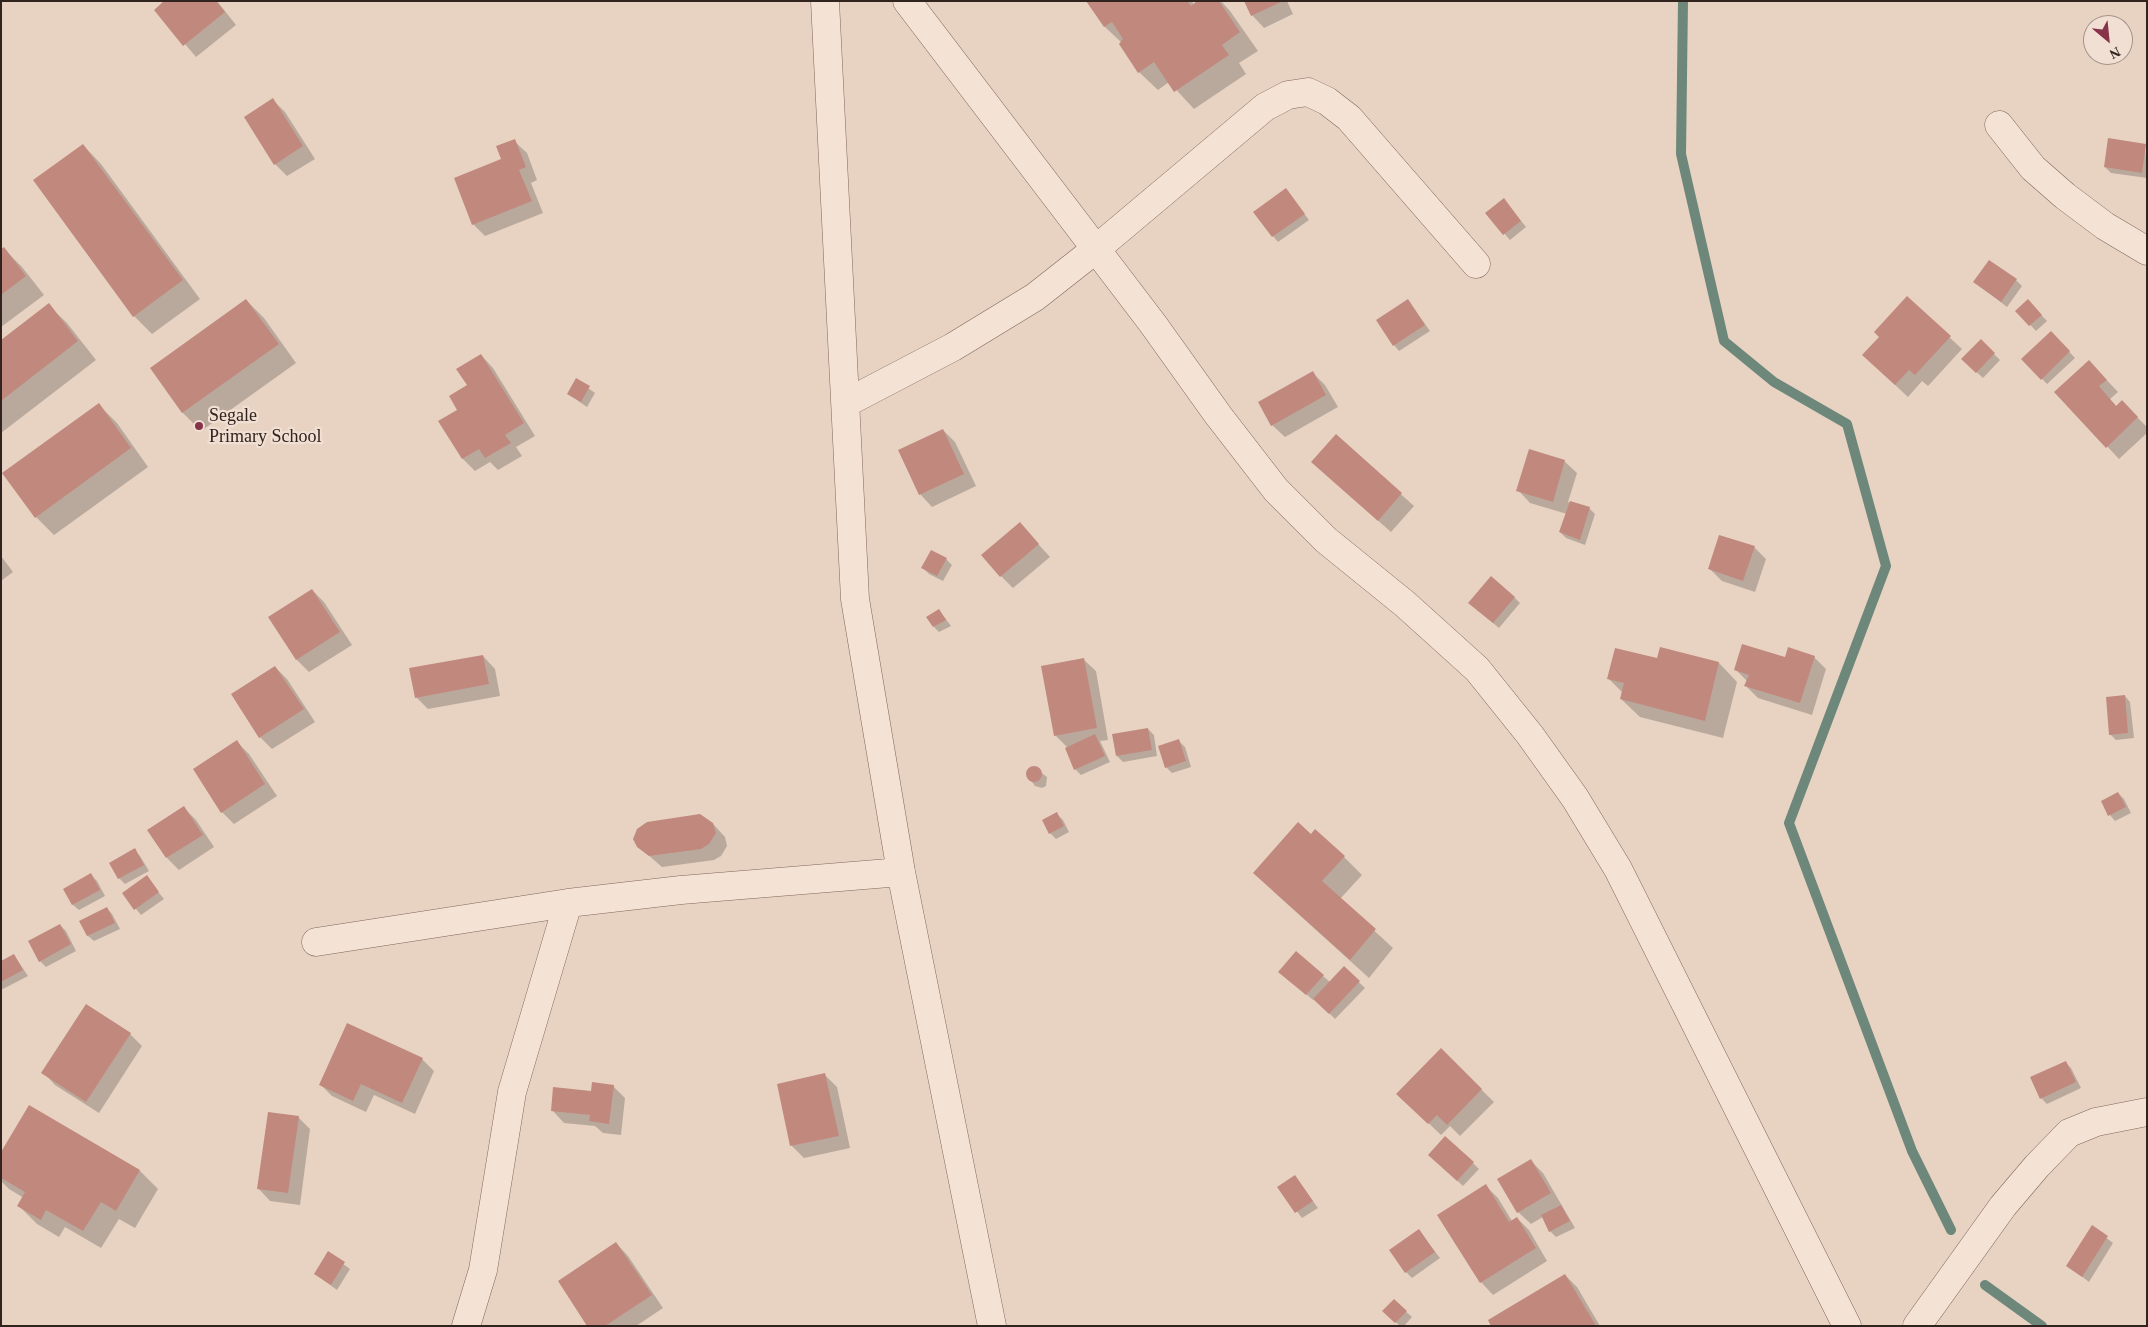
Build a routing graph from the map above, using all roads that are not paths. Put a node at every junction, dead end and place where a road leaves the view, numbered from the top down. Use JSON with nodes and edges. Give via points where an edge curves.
{"nodes":[{"id":1,"x":825,"y":1,"type":"edge"},
{"id":2,"x":907,"y":1,"type":"edge"},
{"id":3,"x":1999,"y":125,"type":"dead end"},
{"id":4,"x":1096,"y":249,"type":"junction"},
{"id":5,"x":2147,"y":251,"type":"edge"},
{"id":6,"x":1476,"y":264,"type":"dead end"},
{"id":7,"x":846,"y":403,"type":"junction"},
{"id":8,"x":901,"y":872,"type":"junction"},
{"id":9,"x":568,"y":903,"type":"junction"},
{"id":10,"x":316,"y":942,"type":"dead end"},
{"id":11,"x":2147,"y":1112,"type":"edge"},
{"id":12,"x":466,"y":1326,"type":"edge"},
{"id":13,"x":992,"y":1326,"type":"edge"},
{"id":14,"x":1847,"y":1326,"type":"edge"},
{"id":15,"x":1917,"y":1326,"type":"edge"}],
"edges":[{"from":1,"to":7,"type":"street"},
{"from":2,"to":4,"type":"street"},
{"from":3,"to":5,"type":"street","via":[[2033,168],[2064,196]]},
{"from":4,"to":6,"type":"street","via":[[1265,107],[1288,95],[1308,92],[1327,101],[1348,118]]},
{"from":4,"to":7,"type":"street","via":[[1035,297],[994,324]]},
{"from":4,"to":14,"type":"street","via":[[1276,490],[1326,540],[1405,604],[1477,669],[1569,790],[1618,869]]},
{"from":7,"to":8,"type":"street","via":[[856,599]]},
{"from":8,"to":9,"type":"street"},
{"from":8,"to":13,"type":"street"},
{"from":9,"to":10,"type":"street"},
{"from":9,"to":12,"type":"street","via":[[512,1092],[483,1270]]},
{"from":11,"to":15,"type":"street","via":[[2096,1122],[2069,1134],[2003,1206]]}]}
